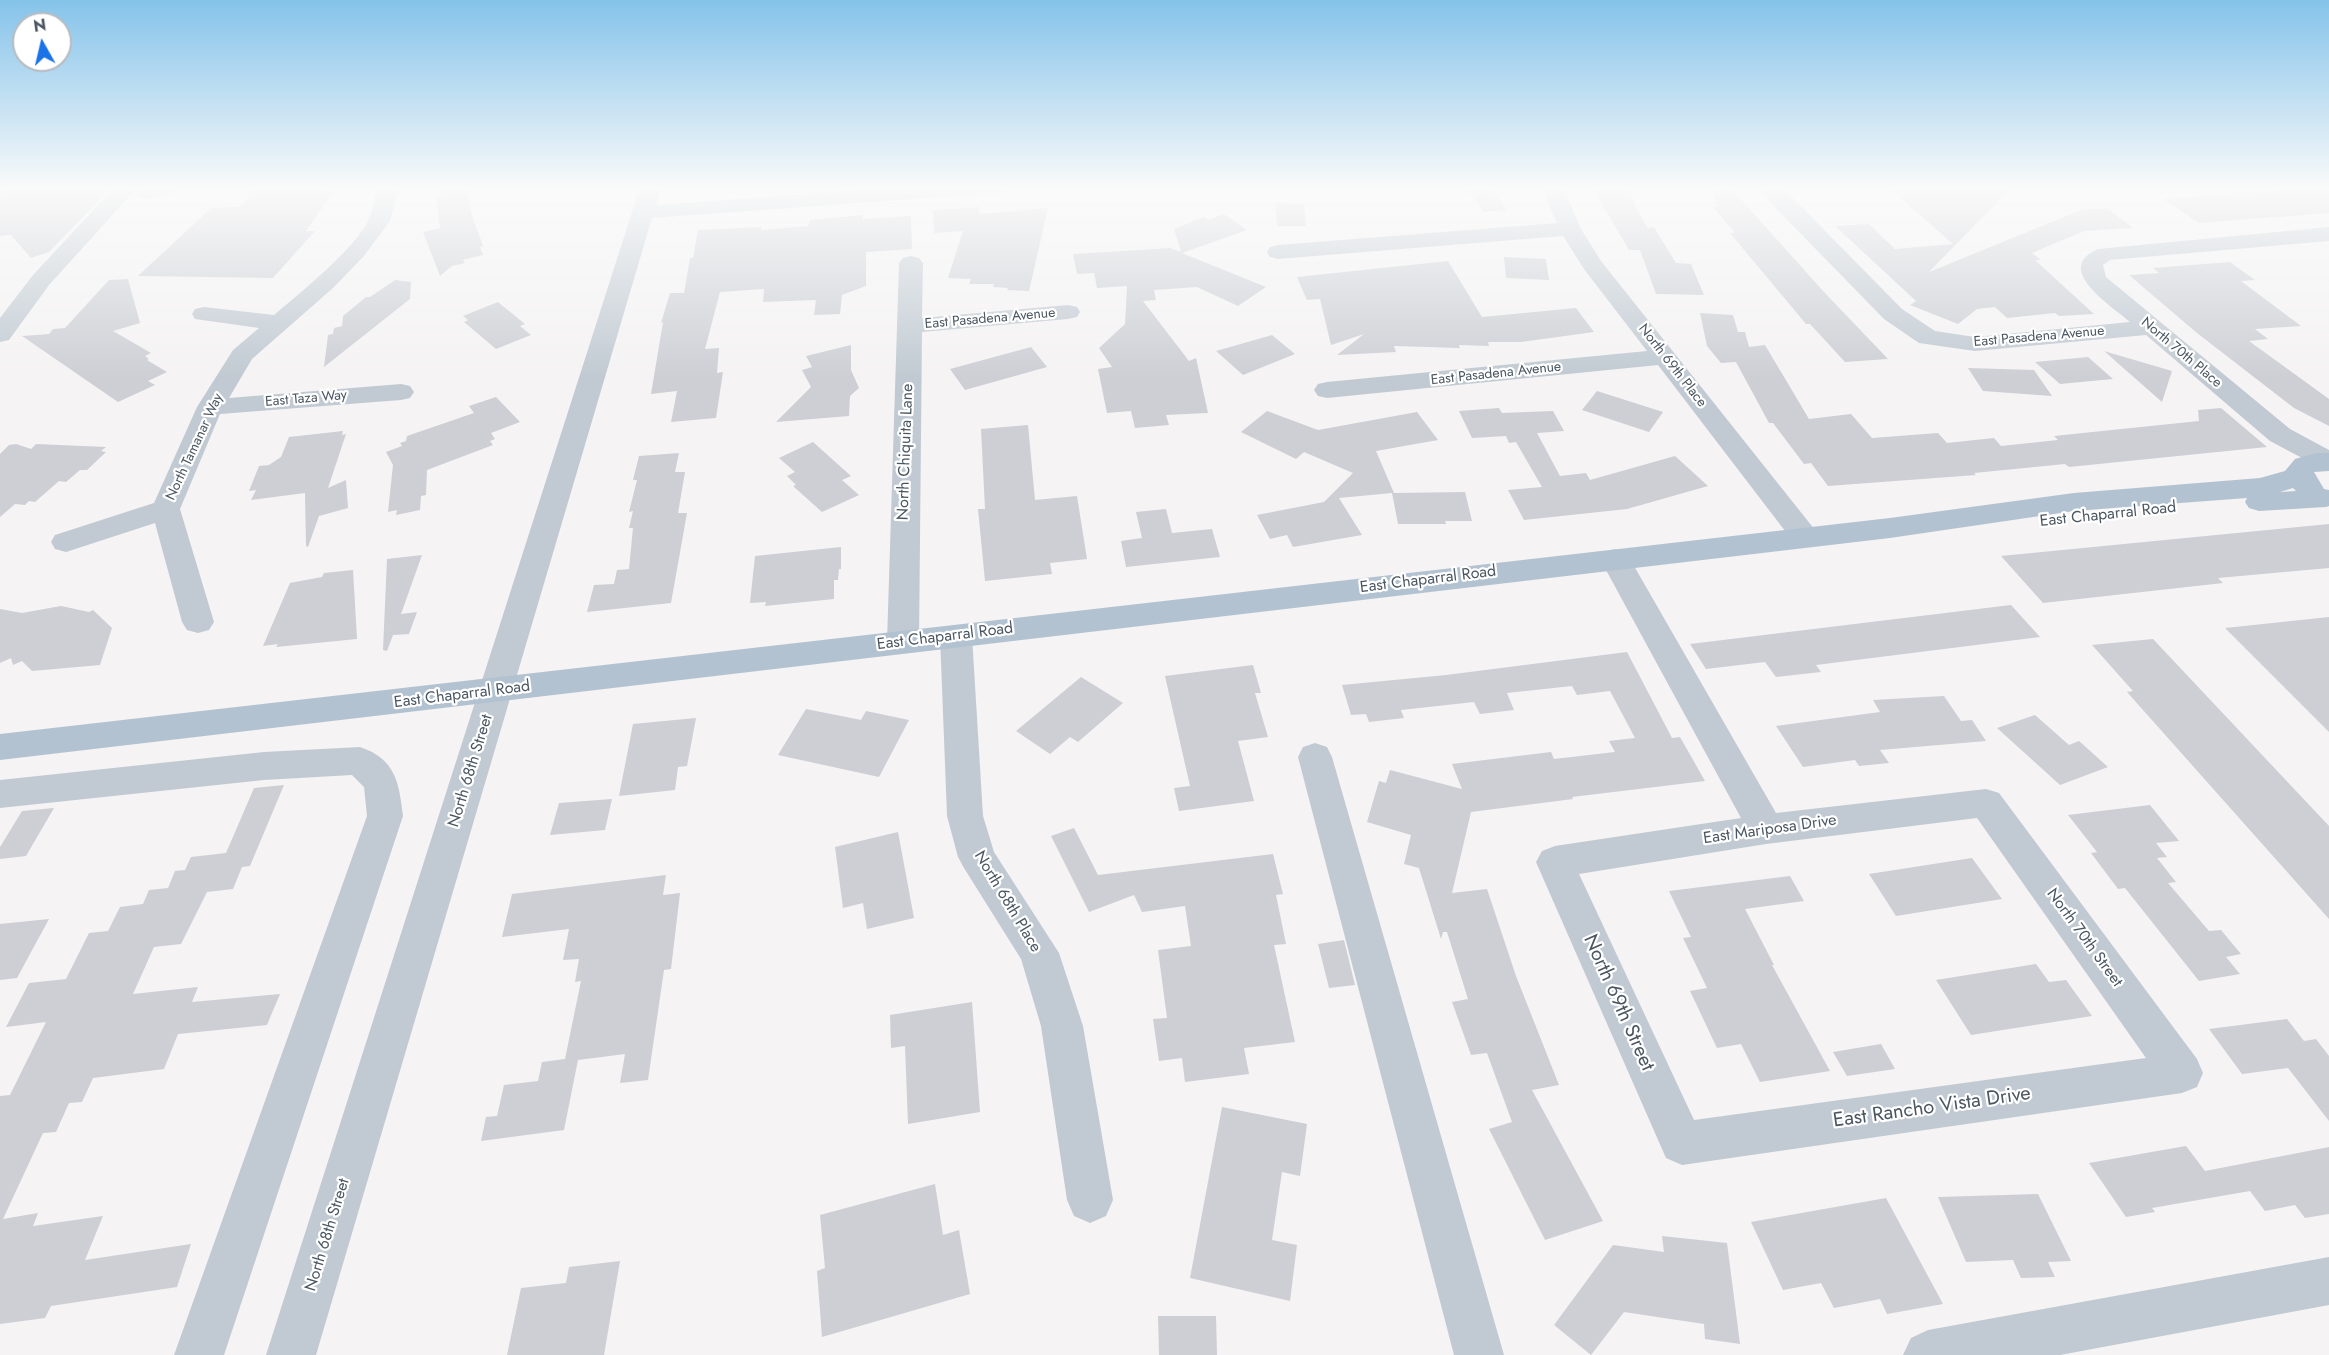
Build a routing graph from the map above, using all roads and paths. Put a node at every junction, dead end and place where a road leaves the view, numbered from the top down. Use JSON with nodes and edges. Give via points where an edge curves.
{"nodes":[{"id":1,"x":73,"y":250,"type":"edge"},
{"id":2,"x":356,"y":250,"type":"edge"},
{"id":3,"x":632,"y":250,"type":"edge"},
{"id":4,"x":1300,"y":250,"type":"edge"},
{"id":5,"x":1583,"y":250,"type":"edge"},
{"id":6,"x":1830,"y":250,"type":"edge"},
{"id":7,"x":2148,"y":250,"type":"edge"},
{"id":8,"x":1278,"y":252,"type":"dead end"},
{"id":9,"x":911,"y":263,"type":"dead end"},
{"id":10,"x":1068,"y":312,"type":"dead end"},
{"id":11,"x":204,"y":314,"type":"dead end"},
{"id":12,"x":279,"y":323,"type":"junction"},
{"id":13,"x":912,"y":326,"type":"junction"},
{"id":14,"x":2150,"y":327,"type":"junction"},
{"id":15,"x":0,"y":335,"type":"edge"},
{"id":16,"x":1665,"y":357,"type":"junction"},
{"id":17,"x":1327,"y":390,"type":"dead end"},
{"id":18,"x":401,"y":392,"type":"dead end"},
{"id":19,"x":210,"y":407,"type":"junction"},
{"id":20,"x":2315,"y":466,"type":"edge"},
{"id":21,"x":2327,"y":499,"type":"edge"},
{"id":22,"x":166,"y":509,"type":"junction"},
{"id":23,"x":1890,"y":528,"type":"junction"},
{"id":24,"x":1805,"y":537,"type":"junction"},
{"id":25,"x":66,"y":542,"type":"dead end"},
{"id":26,"x":1615,"y":559,"type":"junction"},
{"id":27,"x":198,"y":622,"type":"dead end"},
{"id":28,"x":956,"y":636,"type":"junction"},
{"id":29,"x":903,"y":642,"type":"junction"},
{"id":30,"x":496,"y":691,"type":"junction"},
{"id":31,"x":0,"y":747,"type":"edge"},
{"id":32,"x":1315,"y":757,"type":"dead end"},
{"id":33,"x":0,"y":794,"type":"edge"},
{"id":34,"x":1986,"y":803,"type":"joint"},
{"id":35,"x":1766,"y":829,"type":"junction"},
{"id":36,"x":1555,"y":862,"type":"joint"},
{"id":37,"x":2182,"y":1073,"type":"joint"},
{"id":38,"x":1682,"y":1143,"type":"joint"},
{"id":39,"x":1090,"y":1200,"type":"dead end"},
{"id":40,"x":2329,"y":1281,"type":"edge"},
{"id":41,"x":199,"y":1355,"type":"edge"},
{"id":42,"x":291,"y":1355,"type":"edge"},
{"id":43,"x":1479,"y":1355,"type":"edge"},
{"id":44,"x":1928,"y":1355,"type":"edge"}],
"edges":[{"from":1,"to":15,"type":"street","via":[[41,280]]},
{"from":2,"to":12,"type":"street","name":"North Tamanar Way"},
{"from":3,"to":30,"type":"street","name":"North 68th Street"},
{"from":4,"to":8,"type":"street"},
{"from":5,"to":16,"type":"street","name":"North 69th Place"},
{"from":6,"to":14,"type":"street","name":"East Pasadena Avenue","via":[[1893,314],[1928,338],[1975,344]]},
{"from":7,"to":14,"type":"street","name":"North 70th Place","via":[[2106,254],[2094,258],[2090,266],[2098,282]]},
{"from":9,"to":13,"type":"street","name":"North Chiquita Lane"},
{"from":10,"to":13,"type":"street","name":"East Pasadena Avenue"},
{"from":11,"to":12,"type":"street"},
{"from":12,"to":19,"type":"street","name":"North Tamanar Way","via":[[242,356]]},
{"from":13,"to":29,"type":"street","name":"North Chiquita Lane","via":[[906,426]]},
{"from":14,"to":20,"type":"street","name":"North 70th Place"},
{"from":16,"to":17,"type":"street","name":"East Pasadena Avenue"},
{"from":16,"to":24,"type":"street","name":"North 69th Place"},
{"from":18,"to":19,"type":"street","name":"East Taza Way"},
{"from":19,"to":22,"type":"street","name":"North Tamanar Way"},
{"from":20,"to":21,"type":"main road","via":[[2304,483]]},
{"from":20,"to":23,"type":"main road","name":"East Chaparral Road","via":[[2288,482],[2136,496]]},
{"from":21,"to":23,"type":"main road","name":"East Chaparral Road","via":[[2145,510],[1967,530]]},
{"from":22,"to":25,"type":"street"},
{"from":22,"to":27,"type":"street","name":"North Tamanar Way"},
{"from":23,"to":24,"type":"main road","name":"East Chaparral Road"},
{"from":24,"to":26,"type":"main road","name":"East Chaparral Road"},
{"from":26,"to":28,"type":"main road","name":"East Chaparral Road"},
{"from":26,"to":35,"type":"street"},
{"from":28,"to":29,"type":"main road","name":"East Chaparral Road"},
{"from":28,"to":39,"type":"street","name":"North 68th Place","via":[[965,816],[977,857],[1039,953],[1062,1026]]},
{"from":29,"to":30,"type":"main road","name":"East Chaparral Road"},
{"from":30,"to":31,"type":"main road","name":"East Chaparral Road"},
{"from":30,"to":42,"type":"street","name":"North 68th Street"},
{"from":32,"to":43,"type":"street"},
{"from":33,"to":41,"type":"street","via":[[264,766],[360,761],[381,782],[385,816]]},
{"from":34,"to":35,"type":"street","name":"East Mariposa Drive"},
{"from":34,"to":37,"type":"street","name":"North 70th Street"},
{"from":35,"to":36,"type":"street","name":"East Mariposa Drive"},
{"from":36,"to":38,"type":"street","name":"North 69th Street"},
{"from":37,"to":38,"type":"street","name":"East Rancho Vista Drive"},
{"from":40,"to":44,"type":"street"}]}
